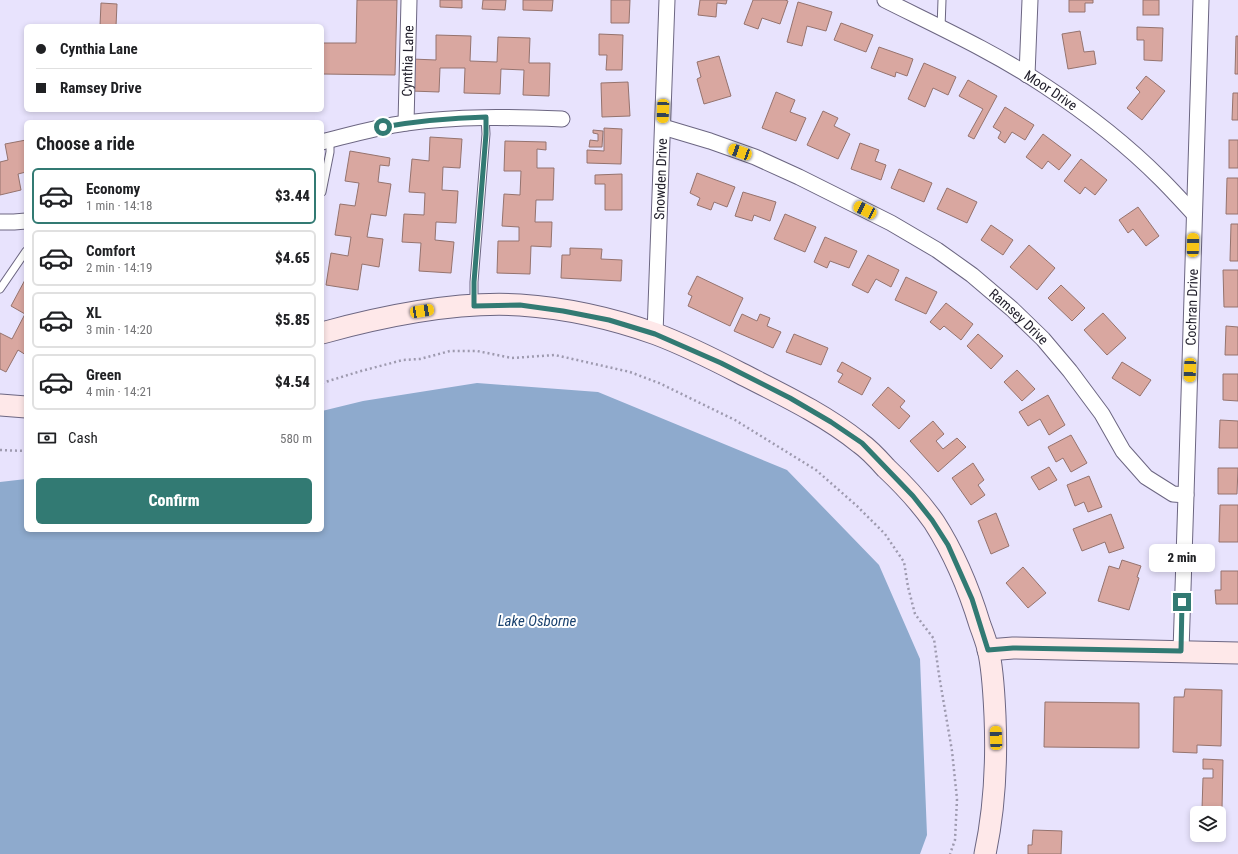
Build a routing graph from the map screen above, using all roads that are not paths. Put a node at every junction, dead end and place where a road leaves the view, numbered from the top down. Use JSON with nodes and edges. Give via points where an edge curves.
{"nodes":[{"id":1,"x":409,"y":0,"type":"edge"},
{"id":2,"x":666,"y":0,"type":"edge"},
{"id":3,"x":884,"y":0,"type":"edge"},
{"id":4,"x":942,"y":0,"type":"edge"},
{"id":5,"x":1030,"y":0,"type":"edge"},
{"id":6,"x":1201,"y":0,"type":"edge"},
{"id":7,"x":941,"y":28,"type":"junction"},
{"id":8,"x":1027,"y":75,"type":"junction"},
{"id":9,"x":486,"y":117,"type":"junction"},
{"id":10,"x":562,"y":119,"type":"dead end"},
{"id":11,"x":406,"y":123,"type":"junction"},
{"id":12,"x":662,"y":127,"type":"junction"},
{"id":13,"x":326,"y":141,"type":"edge"},
{"id":14,"x":324,"y":182,"type":"edge"},
{"id":15,"x":1194,"y":214,"type":"junction"},
{"id":16,"x":24,"y":221,"type":"edge"},
{"id":17,"x":0,"y":222,"type":"edge"},
{"id":18,"x":24,"y":254,"type":"edge"},
{"id":19,"x":0,"y":289,"type":"edge"},
{"id":20,"x":474,"y":306,"type":"junction"},
{"id":21,"x":324,"y":332,"type":"edge"},
{"id":22,"x":655,"y":334,"type":"junction"},
{"id":23,"x":0,"y":405,"type":"edge"},
{"id":24,"x":24,"y":407,"type":"edge"},
{"id":25,"x":1186,"y":495,"type":"junction"},
{"id":26,"x":988,"y":650,"type":"junction"},
{"id":27,"x":1181,"y":651,"type":"junction"},
{"id":28,"x":1238,"y":653,"type":"edge"},
{"id":29,"x":985,"y":854,"type":"edge"}],
"edges":[{"from":1,"to":11,"type":"street","name":"Cynthia Lane"},
{"from":2,"to":12,"type":"street","name":"Snowden Drive"},
{"from":3,"to":7,"type":"street","name":"Moor Drive"},
{"from":4,"to":7,"type":"lane"},
{"from":5,"to":8,"type":"street"},
{"from":6,"to":15,"type":"street","name":"Cochran Drive"},
{"from":7,"to":8,"type":"street","name":"Moor Drive"},
{"from":8,"to":15,"type":"street","name":"Moor Drive","via":[[1085,114],[1124,145]]},
{"from":9,"to":10,"type":"street"},
{"from":9,"to":11,"type":"street"},
{"from":9,"to":20,"type":"lane"},
{"from":11,"to":13,"type":"street"},
{"from":12,"to":22,"type":"street","name":"Snowden Drive"},
{"from":12,"to":25,"type":"street","name":"Ramsey Drive","via":[[755,157],[892,223],[937,250],[972,275],[1043,339],[1102,414],[1123,451],[1146,477],[1173,494]]},
{"from":13,"to":14,"type":"lane","via":[[330,152]]},
{"from":15,"to":25,"type":"street","name":"Cochran Drive"},
{"from":16,"to":17,"type":"street"},
{"from":18,"to":19,"type":"lane"},
{"from":20,"to":21,"type":"street","via":[[384,317]]},
{"from":20,"to":22,"type":"street","via":[[520,305],[563,311],[609,320]]},
{"from":22,"to":26,"type":"street","via":[[721,363],[790,398],[862,443],[913,496],[948,545],[972,599]]},
{"from":23,"to":24,"type":"street"},
{"from":25,"to":27,"type":"street"},
{"from":26,"to":27,"type":"street","via":[[1013,648]]},
{"from":26,"to":29,"type":"street","via":[[997,752],[995,791]]},
{"from":27,"to":28,"type":"street"}]}
